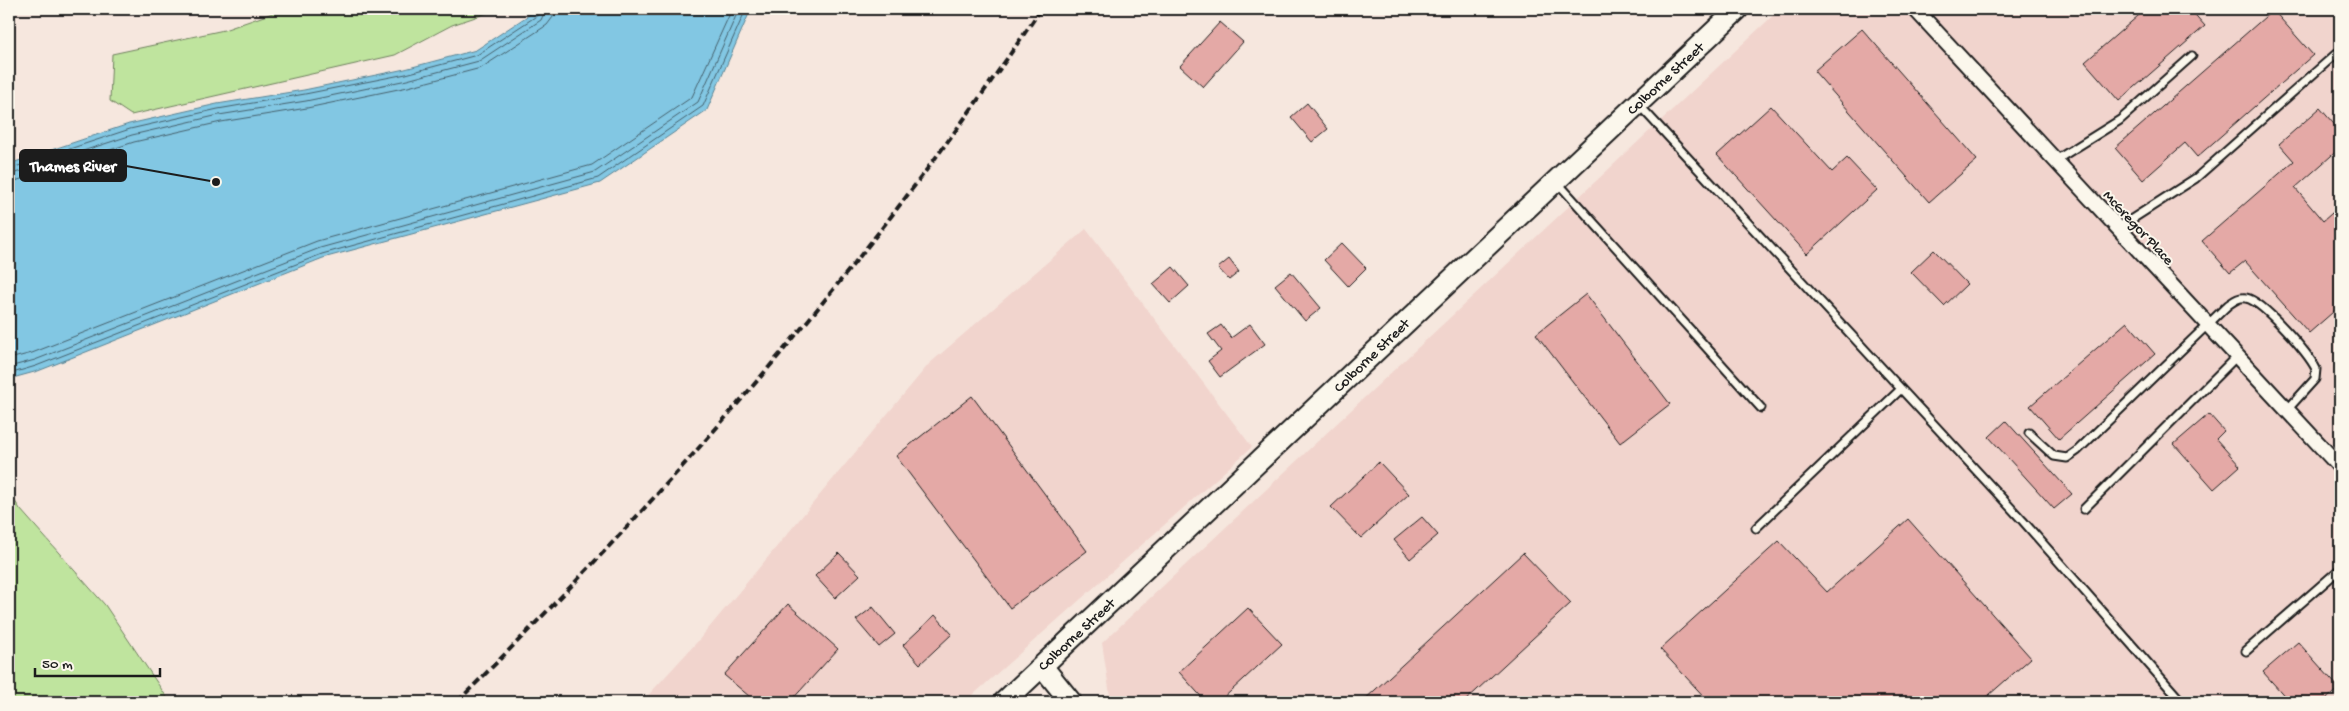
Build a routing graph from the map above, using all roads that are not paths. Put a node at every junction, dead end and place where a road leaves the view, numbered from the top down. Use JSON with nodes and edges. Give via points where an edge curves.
{"nodes":[{"id":1,"x":1738,"y":9,"type":"edge"},
{"id":2,"x":1915,"y":9,"type":"edge"},
{"id":3,"x":2337,"y":53,"type":"dead end"},
{"id":4,"x":2192,"y":56,"type":"dead end"},
{"id":5,"x":1638,"y":104,"type":"junction"},
{"id":6,"x":2056,"y":160,"type":"junction"},
{"id":7,"x":1555,"y":180,"type":"junction"},
{"id":8,"x":2118,"y":228,"type":"junction"},
{"id":9,"x":2208,"y":325,"type":"junction"},
{"id":10,"x":2237,"y":356,"type":"junction"},
{"id":11,"x":1901,"y":389,"type":"junction"},
{"id":12,"x":1761,"y":408,"type":"dead end"},
{"id":13,"x":2287,"y":410,"type":"junction"},
{"id":14,"x":2029,"y":433,"type":"dead end"},
{"id":15,"x":2340,"y":467,"type":"edge"},
{"id":16,"x":2084,"y":509,"type":"dead end"},
{"id":17,"x":1756,"y":528,"type":"dead end"},
{"id":18,"x":2340,"y":569,"type":"edge"},
{"id":19,"x":2246,"y":651,"type":"dead end"},
{"id":20,"x":1042,"y":666,"type":"junction"},
{"id":21,"x":1004,"y":702,"type":"edge"},
{"id":22,"x":1071,"y":702,"type":"edge"},
{"id":23,"x":2182,"y":702,"type":"edge"}],
"edges":[{"from":1,"to":5,"type":"street","name":"Colborne Street"},
{"from":2,"to":6,"type":"street","name":"McGregor Place"},
{"from":3,"to":8,"type":"lane","via":[[2196,178]]},
{"from":4,"to":6,"type":"lane","via":[[2120,120]]},
{"from":5,"to":7,"type":"street","name":"Colborne Street"},
{"from":5,"to":11,"type":"lane"},
{"from":6,"to":8,"type":"street","name":"McGregor Place"},
{"from":7,"to":12,"type":"lane"},
{"from":7,"to":20,"type":"street","name":"Colborne Street"},
{"from":8,"to":9,"type":"street","name":"McGregor Place"},
{"from":9,"to":10,"type":"street","name":"McGregor Place"},
{"from":9,"to":13,"type":"lane","via":[[2228,305],[2246,298],[2257,303],[2302,350],[2316,369],[2315,379]]},
{"from":9,"to":14,"type":"lane","via":[[2067,458],[2054,456]]},
{"from":10,"to":13,"type":"street","name":"McGregor Place"},
{"from":10,"to":16,"type":"lane"},
{"from":11,"to":17,"type":"lane"},
{"from":11,"to":23,"type":"lane"},
{"from":13,"to":15,"type":"street","name":"McGregor Place"},
{"from":18,"to":19,"type":"lane"},
{"from":20,"to":21,"type":"street","name":"Colborne Street"},
{"from":20,"to":22,"type":"street"}]}
